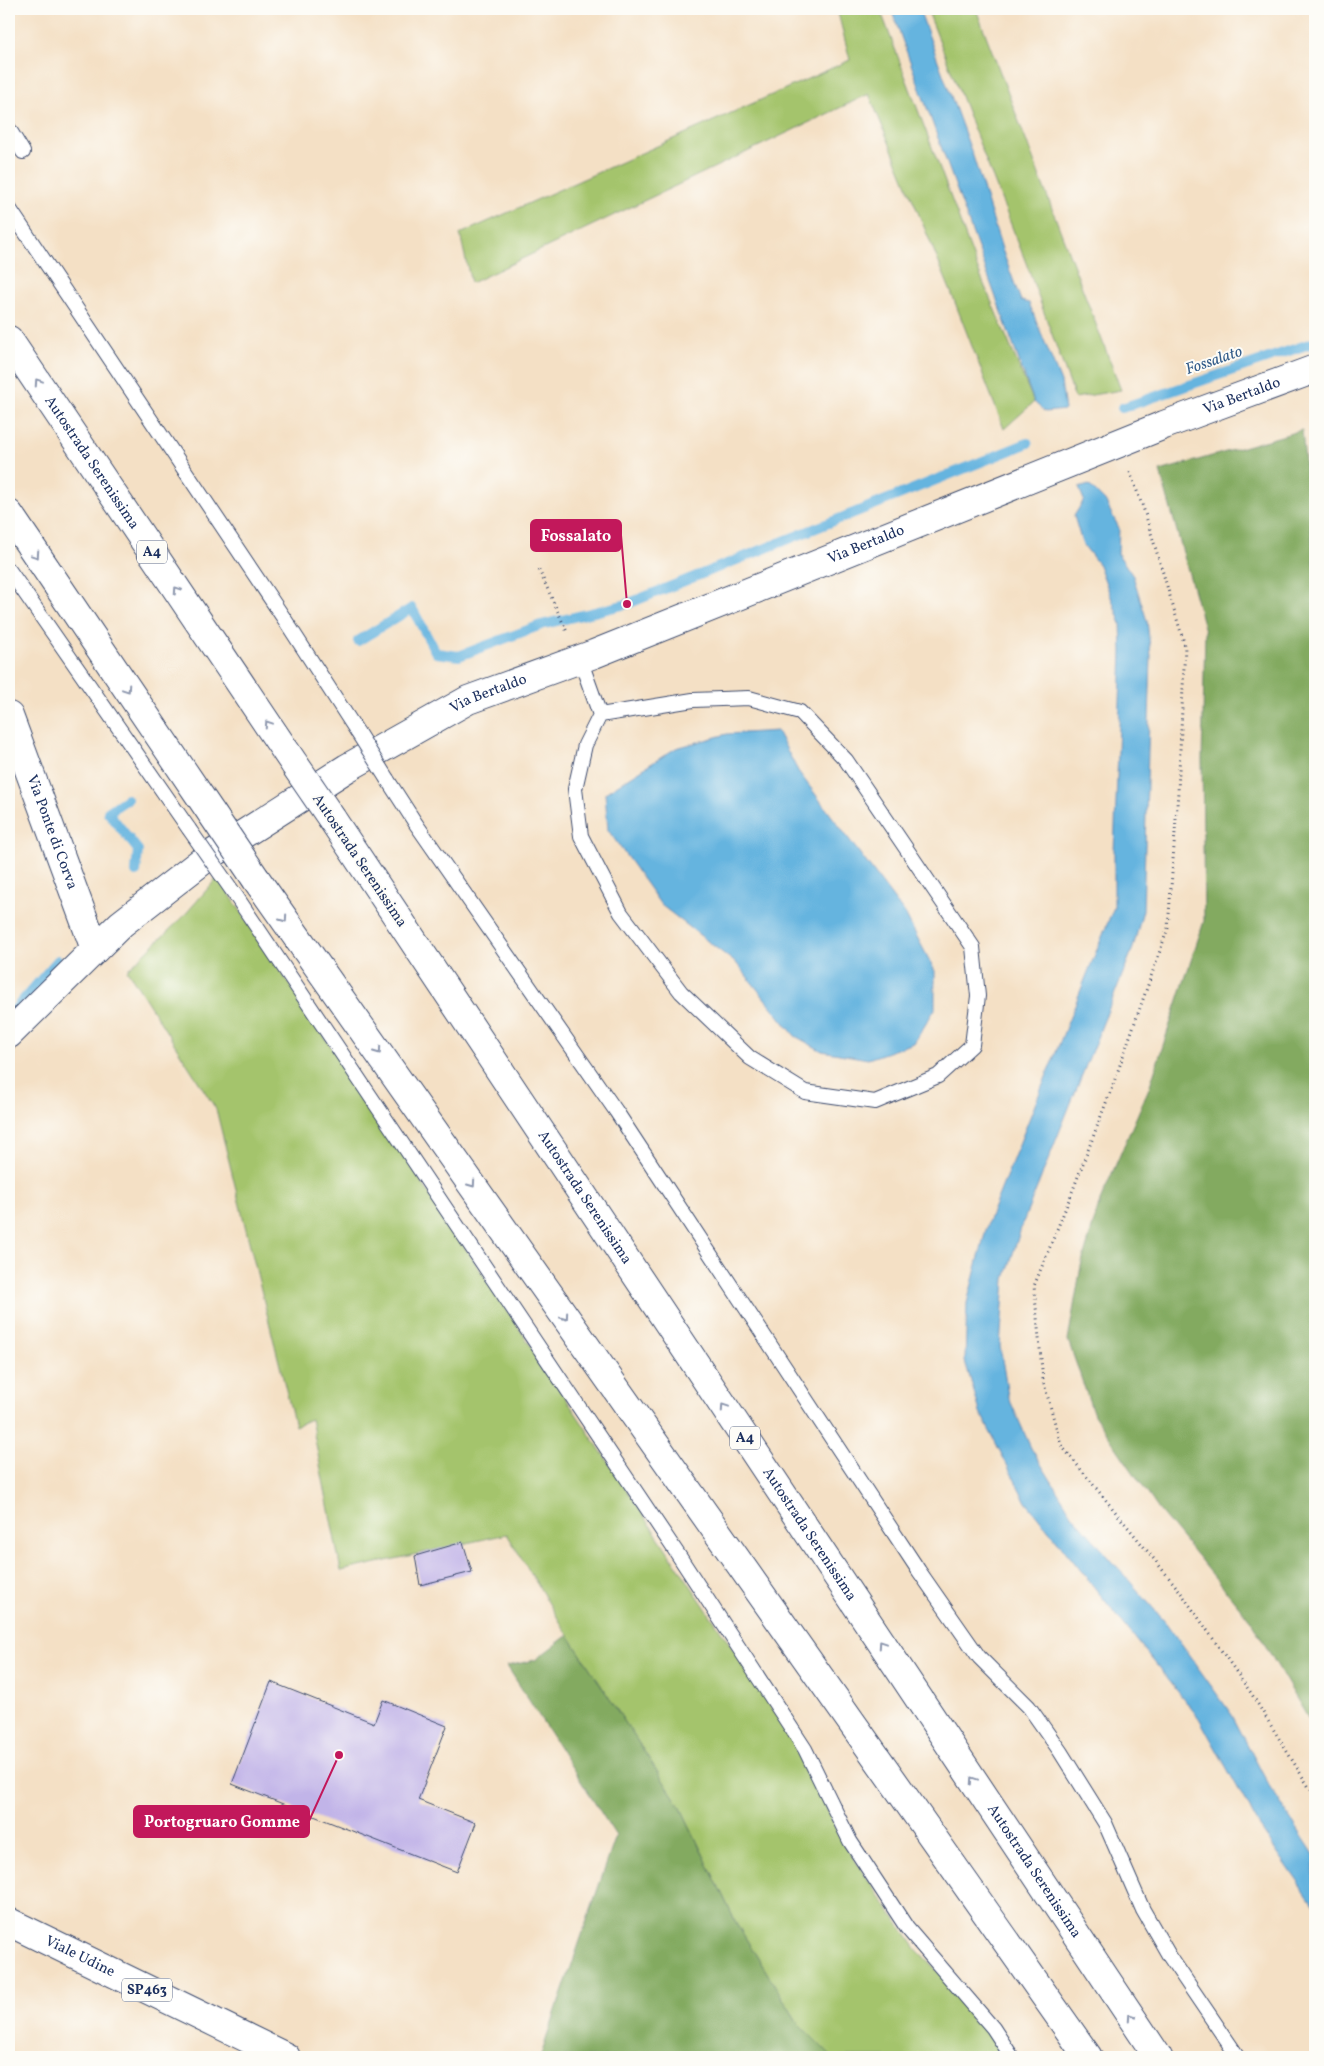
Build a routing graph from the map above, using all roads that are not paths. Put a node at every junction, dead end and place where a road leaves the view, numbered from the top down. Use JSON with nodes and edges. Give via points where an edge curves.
{"nodes":[{"id":1,"x":9,"y":129,"type":"edge"},
{"id":2,"x":23,"y":152,"type":"dead end"},
{"id":3,"x":9,"y":208,"type":"edge"},
{"id":4,"x":9,"y":340,"type":"edge"},
{"id":5,"x":1315,"y":369,"type":"edge"},
{"id":6,"x":9,"y":514,"type":"edge"},
{"id":7,"x":9,"y":570,"type":"edge"},
{"id":8,"x":580,"y":659,"type":"junction"},
{"id":9,"x":600,"y":715,"type":"junction"},
{"id":10,"x":9,"y":716,"type":"edge"},
{"id":11,"x":246,"y":887,"type":"junction"},
{"id":12,"x":95,"y":949,"type":"junction"},
{"id":13,"x":9,"y":1034,"type":"edge"},
{"id":14,"x":9,"y":1922,"type":"edge"},
{"id":15,"x":286,"y":2057,"type":"edge"},
{"id":16,"x":1012,"y":2057,"type":"edge"},
{"id":17,"x":1088,"y":2057,"type":"edge"},
{"id":18,"x":1158,"y":2057,"type":"edge"},
{"id":19,"x":1238,"y":2057,"type":"edge"}],
"edges":[{"from":1,"to":2,"type":"lane"},
{"from":3,"to":19,"type":"lane","bridge":true,"via":[[285,620],[416,824],[616,1111],[919,1571],[979,1657],[1029,1707],[1060,1751],[1105,1823],[1143,1910]]},
{"from":18,"to":4,"type":"main road","name":"Autostrada Serenissima","number":"A4","one_way":true,"bridge":true},
{"from":5,"to":8,"type":"main road","name":"Via Bertaldo","via":[[1120,443]]},
{"from":6,"to":11,"type":"main road","one_way":true,"bridge":true,"via":[[212,814]]},
{"from":7,"to":11,"type":"lane","bridge":true,"via":[[189,829]]},
{"from":8,"to":9,"type":"lane"},
{"from":8,"to":12,"type":"main road","name":"Via Bertaldo","via":[[468,700],[347,768],[206,858],[120,924]]},
{"from":9,"to":9,"type":"lane","via":[[585,745],[575,789],[581,836],[621,913],[681,992],[750,1058],[806,1092],[874,1102],[938,1076],[972,1045],[978,996],[973,947],[846,760],[800,712],[749,698],[693,700]]},
{"from":10,"to":12,"type":"main road","name":"Via Ponte di Corva"},
{"from":11,"to":16,"type":"lane","via":[[805,1749],[850,1841],[907,1928],[993,2028]]},
{"from":11,"to":17,"type":"main road","one_way":true},
{"from":12,"to":13,"type":"main road","name":"Via Bertaldo"},
{"from":14,"to":15,"type":"main road","name":"Viale Udine","number":"SP463"}]}
